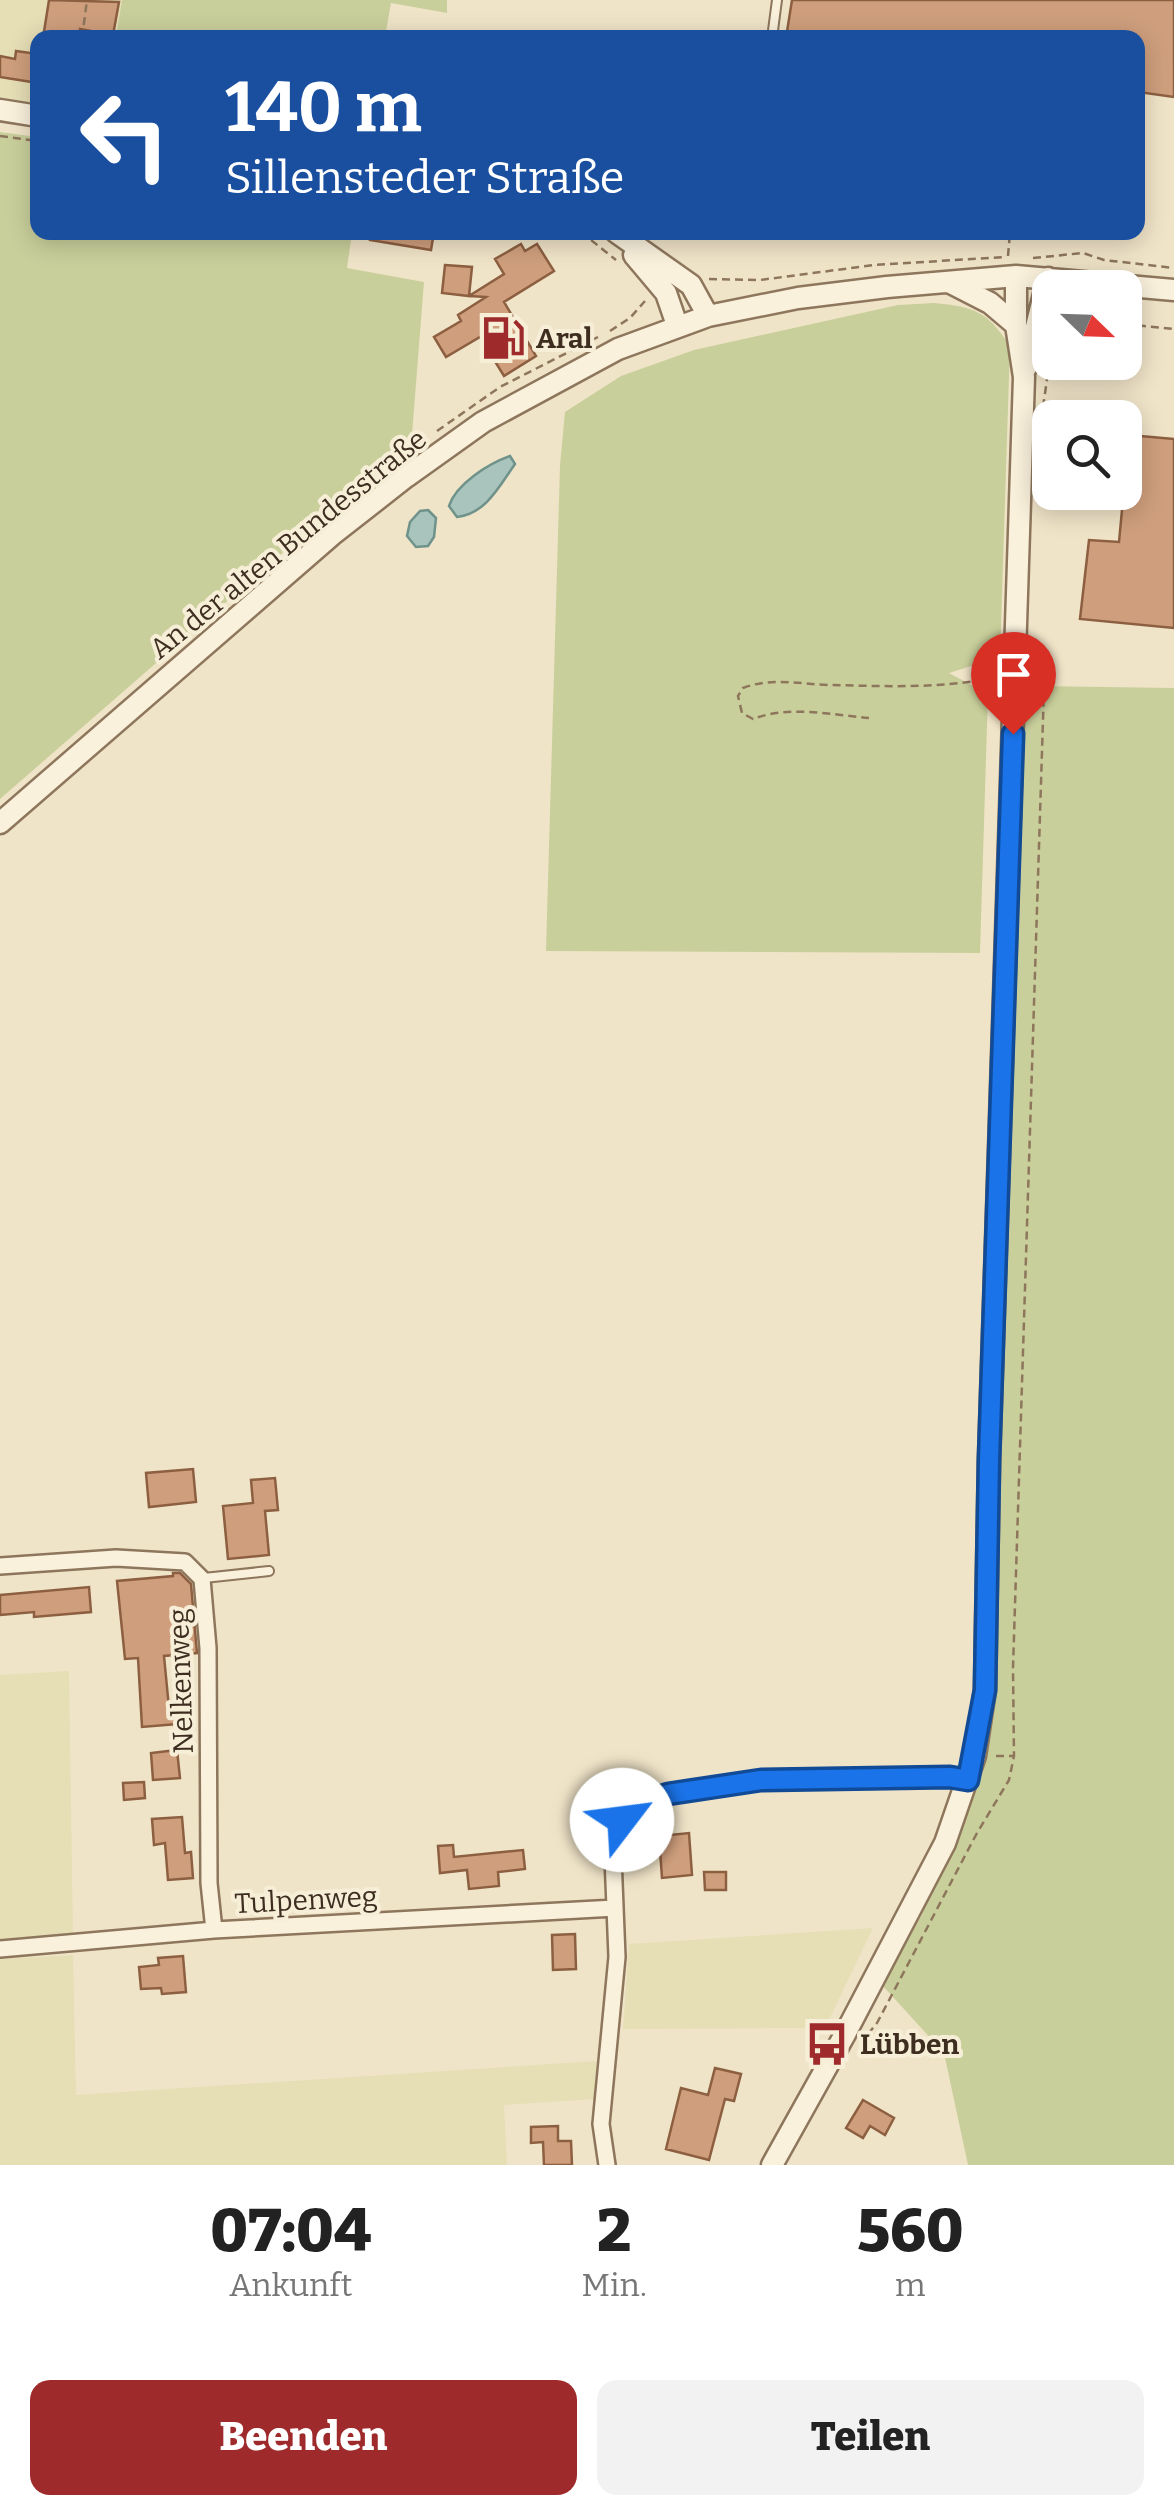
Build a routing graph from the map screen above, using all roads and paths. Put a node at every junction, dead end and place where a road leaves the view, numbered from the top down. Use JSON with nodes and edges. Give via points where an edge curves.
{"nodes":[{"id":1,"x":87,"y":0,"type":"edge"},
{"id":2,"x":777,"y":0,"type":"edge"},
{"id":3,"x":83,"y":30,"type":"edge"},
{"id":4,"x":773,"y":30,"type":"edge"},
{"id":5,"x":0,"y":110,"type":"edge"},
{"id":6,"x":30,"y":115,"type":"edge"},
{"id":7,"x":0,"y":136,"type":"edge"},
{"id":8,"x":30,"y":140,"type":"edge"},
{"id":9,"x":622,"y":240,"type":"edge"},
{"id":10,"x":626,"y":240,"type":"edge"},
{"id":11,"x":1009,"y":240,"type":"edge"},
{"id":12,"x":1020,"y":267,"type":"junction"},
{"id":13,"x":1174,"y":268,"type":"edge"},
{"id":14,"x":1032,"y":272,"type":"edge"},
{"id":15,"x":948,"y":280,"type":"junction"},
{"id":16,"x":691,"y":285,"type":"junction"},
{"id":17,"x":1142,"y":287,"type":"edge"},
{"id":18,"x":1174,"y":290,"type":"edge"},
{"id":19,"x":708,"y":316,"type":"junction"},
{"id":20,"x":677,"y":325,"type":"junction"},
{"id":21,"x":1016,"y":326,"type":"junction"},
{"id":22,"x":1142,"y":326,"type":"edge"},
{"id":23,"x":1174,"y":329,"type":"edge"},
{"id":24,"x":1032,"y":350,"type":"edge"},
{"id":25,"x":1024,"y":377,"type":"junction"},
{"id":26,"x":1014,"y":674,"type":"junction"},
{"id":27,"x":869,"y":718,"type":"dead end"},
{"id":28,"x":0,"y":823,"type":"edge"},
{"id":29,"x":0,"y":1566,"type":"edge"},
{"id":30,"x":269,"y":1571,"type":"dead end"},
{"id":31,"x":202,"y":1579,"type":"junction"},
{"id":32,"x":968,"y":1780,"type":"junction"},
{"id":33,"x":615,"y":1908,"type":"junction"},
{"id":34,"x":214,"y":1930,"type":"junction"},
{"id":35,"x":0,"y":1949,"type":"edge"},
{"id":36,"x":607,"y":2165,"type":"edge"},
{"id":37,"x":772,"y":2165,"type":"edge"}],
"edges":[{"from":1,"to":3,"type":"path"},
{"from":2,"to":4,"type":"lane"},
{"from":5,"to":6,"type":"street"},
{"from":7,"to":8,"type":"path"},
{"from":9,"to":20,"type":"street","via":[[666,293]]},
{"from":10,"to":16,"type":"street"},
{"from":11,"to":16,"type":"path","via":[[1008,257]]},
{"from":12,"to":13,"type":"path","via":[[1078,254]]},
{"from":12,"to":14,"type":"street","name":"An der alten Bundesstraße"},
{"from":12,"to":15,"type":"street","name":"An der alten Bundesstraße"},
{"from":12,"to":21,"type":"street"},
{"from":15,"to":19,"type":"street","name":"An der alten Bundesstraße"},
{"from":15,"to":21,"type":"street","via":[[990,302]]},
{"from":16,"to":19,"type":"street"},
{"from":17,"to":18,"type":"street","name":"An der alten Bundesstraße"},
{"from":19,"to":20,"type":"street","name":"An der alten Bundesstraße"},
{"from":20,"to":28,"type":"street","name":"An der alten Bundesstraße","via":[[527,396],[406,478]]},
{"from":21,"to":25,"type":"street"},
{"from":22,"to":23,"type":"path"},
{"from":24,"to":25,"type":"street"},
{"from":25,"to":26,"type":"street"},
{"from":26,"to":27,"type":"path","via":[[884,686],[774,681],[744,688],[738,696],[742,713],[753,719],[800,712]]},
{"from":26,"to":32,"type":"street","via":[[985,1690]]},
{"from":29,"to":31,"type":"street","name":"Nelkenweg","via":[[116,1558],[186,1562]]},
{"from":30,"to":31,"type":"lane"},
{"from":31,"to":34,"type":"street","name":"Nelkenweg"},
{"from":32,"to":33,"type":"street","via":[[761,1780],[644,1802],[622,1820],[615,1837]]},
{"from":32,"to":37,"type":"street","via":[[945,1843]]},
{"from":33,"to":34,"type":"street","name":"Tulpenweg"},
{"from":33,"to":36,"type":"street","via":[[617,1957],[601,2124]]},
{"from":34,"to":35,"type":"street","name":"Tulpenweg"}]}
